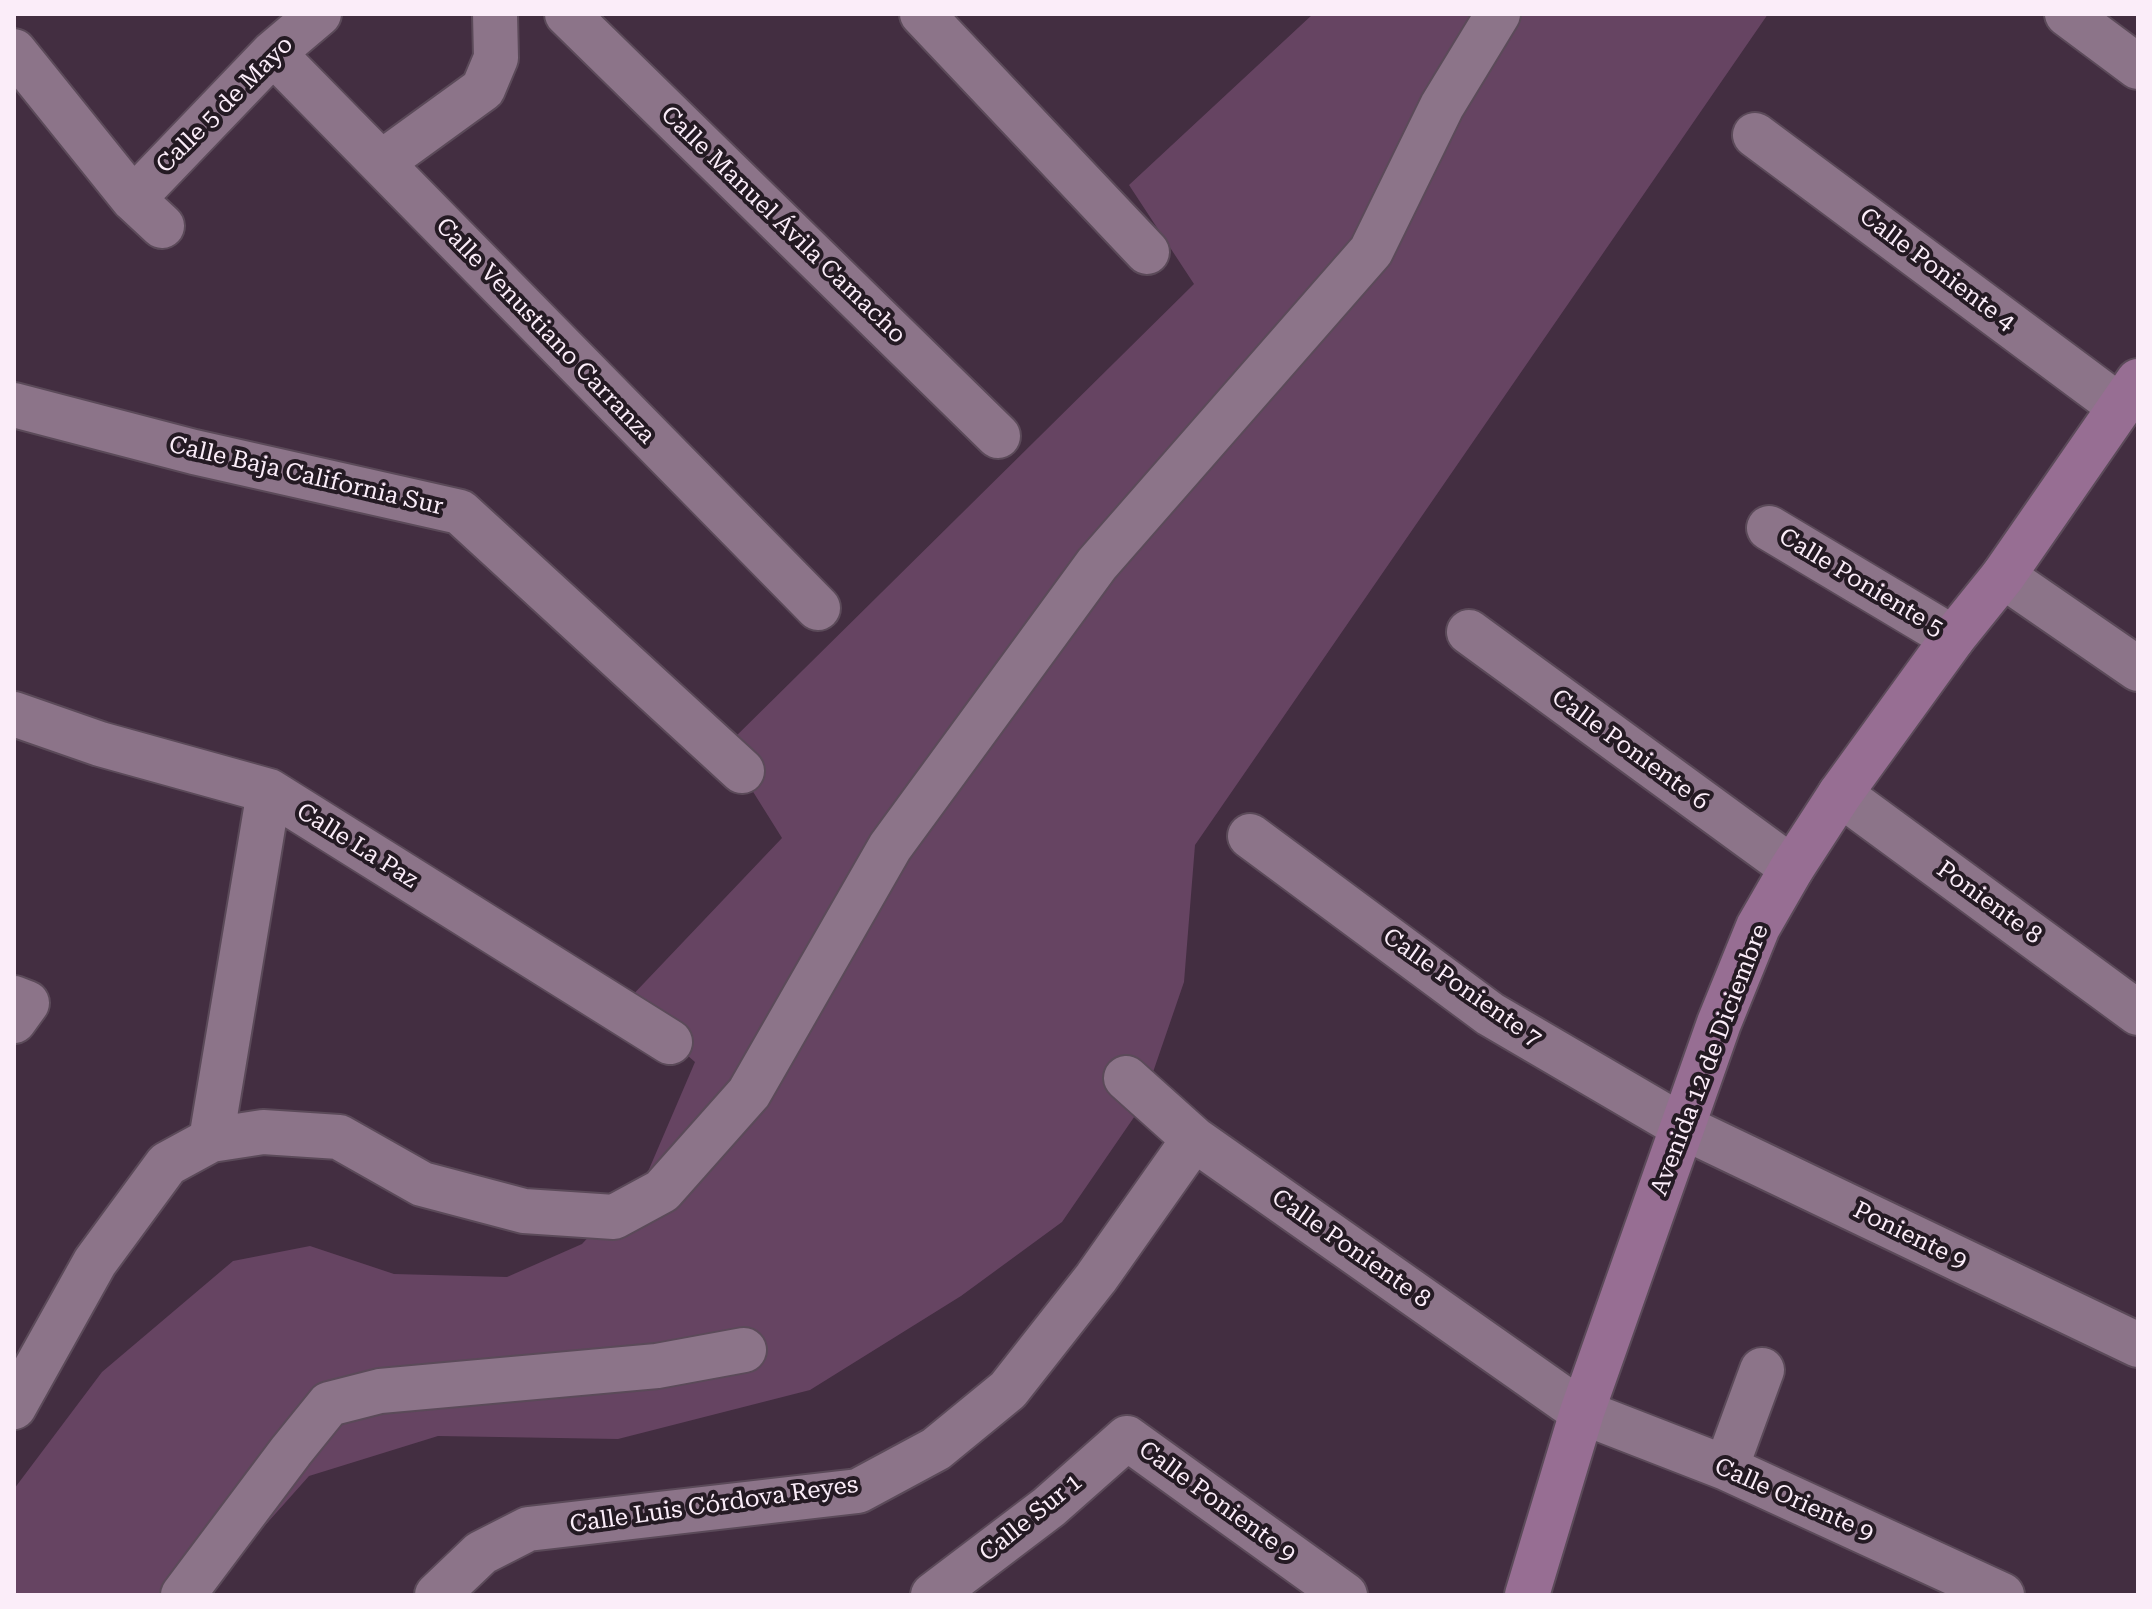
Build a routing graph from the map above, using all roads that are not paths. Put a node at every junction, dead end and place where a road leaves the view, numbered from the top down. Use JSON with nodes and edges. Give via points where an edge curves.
{"nodes":[{"id":1,"x":319,"y":14,"type":"edge"},
{"id":2,"x":495,"y":14,"type":"edge"},
{"id":3,"x":567,"y":14,"type":"edge"},
{"id":4,"x":922,"y":14,"type":"edge"},
{"id":5,"x":1498,"y":14,"type":"edge"},
{"id":6,"x":2067,"y":14,"type":"edge"},
{"id":7,"x":14,"y":51,"type":"edge"},
{"id":8,"x":273,"y":53,"type":"junction"},
{"id":9,"x":2138,"y":67,"type":"edge"},
{"id":10,"x":1755,"y":135,"type":"dead end"},
{"id":11,"x":381,"y":163,"type":"junction"},
{"id":12,"x":1147,"y":252,"type":"dead end"},
{"id":13,"x":2128,"y":394,"type":"edge"},
{"id":14,"x":14,"y":405,"type":"edge"},
{"id":15,"x":998,"y":436,"type":"dead end"},
{"id":16,"x":1769,"y":528,"type":"dead end"},
{"id":17,"x":2003,"y":576,"type":"junction"},
{"id":18,"x":818,"y":608,"type":"dead end"},
{"id":19,"x":1469,"y":632,"type":"dead end"},
{"id":20,"x":1953,"y":638,"type":"junction"},
{"id":21,"x":2138,"y":669,"type":"edge"},
{"id":22,"x":14,"y":714,"type":"edge"},
{"id":23,"x":742,"y":771,"type":"dead end"},
{"id":24,"x":269,"y":791,"type":"junction"},
{"id":25,"x":1840,"y":794,"type":"junction"},
{"id":26,"x":1250,"y":836,"type":"dead end"},
{"id":27,"x":1792,"y":868,"type":"junction"},
{"id":28,"x":2138,"y":1013,"type":"edge"},
{"id":29,"x":670,"y":1042,"type":"dead end"},
{"id":30,"x":1126,"y":1078,"type":"dead end"},
{"id":31,"x":1683,"y":1127,"type":"junction"},
{"id":32,"x":1194,"y":1139,"type":"junction"},
{"id":33,"x":211,"y":1140,"type":"junction"},
{"id":34,"x":2138,"y":1345,"type":"edge"},
{"id":35,"x":744,"y":1350,"type":"dead end"},
{"id":36,"x":1762,"y":1370,"type":"dead end"},
{"id":37,"x":14,"y":1407,"type":"edge"},
{"id":38,"x":1582,"y":1412,"type":"junction"},
{"id":39,"x":1127,"y":1438,"type":"joint"},
{"id":40,"x":1726,"y":1468,"type":"junction"},
{"id":41,"x":183,"y":1595,"type":"edge"},
{"id":42,"x":437,"y":1595,"type":"edge"},
{"id":43,"x":933,"y":1595,"type":"edge"},
{"id":44,"x":1345,"y":1595,"type":"edge"},
{"id":45,"x":1527,"y":1595,"type":"edge"},
{"id":46,"x":2002,"y":1595,"type":"edge"}],
"edges":[{"from":1,"to":8,"type":"street","name":"Calle 5 de Mayo"},
{"from":2,"to":11,"type":"street","via":[[496,58],[483,89]]},
{"from":3,"to":15,"type":"street","name":"Calle Manuel Ávila Camacho"},
{"from":4,"to":12,"type":"street"},
{"from":5,"to":33,"type":"street","via":[[1442,106],[1371,251],[1097,564],[890,847],[749,1093],[662,1191],[614,1217],[524,1211],[422,1184],[339,1137],[263,1132]]},
{"from":6,"to":9,"type":"street"},
{"from":7,"to":8,"type":"street","name":"Calle 5 de Mayo","via":[[147,212]]},
{"from":8,"to":11,"type":"street","name":"Calle Venustiano Carranza"},
{"from":10,"to":13,"type":"street","name":"Calle Poniente 4"},
{"from":11,"to":18,"type":"street","name":"Calle Venustiano Carranza"},
{"from":13,"to":17,"type":"street","name":"Avenida 12 de Diciembre"},
{"from":14,"to":23,"type":"street","name":"Calle Baja California Sur","via":[[460,512]]},
{"from":16,"to":20,"type":"street","name":"Calle Poniente 5"},
{"from":17,"to":20,"type":"street","name":"Avenida 12 de Diciembre"},
{"from":17,"to":21,"type":"street"},
{"from":19,"to":27,"type":"street","name":"Calle Poniente 6"},
{"from":20,"to":25,"type":"street","name":"Avenida 12 de Diciembre"},
{"from":22,"to":24,"type":"street","name":"Calle La Paz"},
{"from":24,"to":29,"type":"street","name":"Calle La Paz"},
{"from":24,"to":33,"type":"street"},
{"from":25,"to":27,"type":"street","name":"Avenida 12 de Diciembre"},
{"from":25,"to":28,"type":"street","name":"Poniente 8"},
{"from":26,"to":31,"type":"street","name":"Calle Poniente 7","via":[[1490,1014]]},
{"from":27,"to":31,"type":"street","name":"Avenida 12 de Diciembre","via":[[1758,927]]},
{"from":30,"to":32,"type":"street","name":"Calle Poniente 8"},
{"from":31,"to":34,"type":"street","name":"Poniente 9"},
{"from":31,"to":38,"type":"street","name":"Avenida 12 de Diciembre"},
{"from":32,"to":38,"type":"street","name":"Calle Poniente 8"},
{"from":32,"to":42,"type":"street","name":"Calle Luis Córdova Reyes","via":[[1096,1278],[1008,1390],[936,1449],[858,1491],[528,1529],[481,1553]]},
{"from":33,"to":37,"type":"street","via":[[167,1164],[95,1262]]},
{"from":35,"to":41,"type":"street","via":[[657,1366],[380,1391],[329,1404]]},
{"from":36,"to":40,"type":"street"},
{"from":38,"to":40,"type":"street","name":"Calle Oriente 9"},
{"from":38,"to":45,"type":"street","name":"Avenida 12 de Diciembre"},
{"from":39,"to":43,"type":"street","name":"Calle Sur 1","via":[[1049,1507]]},
{"from":39,"to":44,"type":"street","name":"Calle Poniente 9"},
{"from":40,"to":46,"type":"street","name":"Calle Oriente 9"}]}
